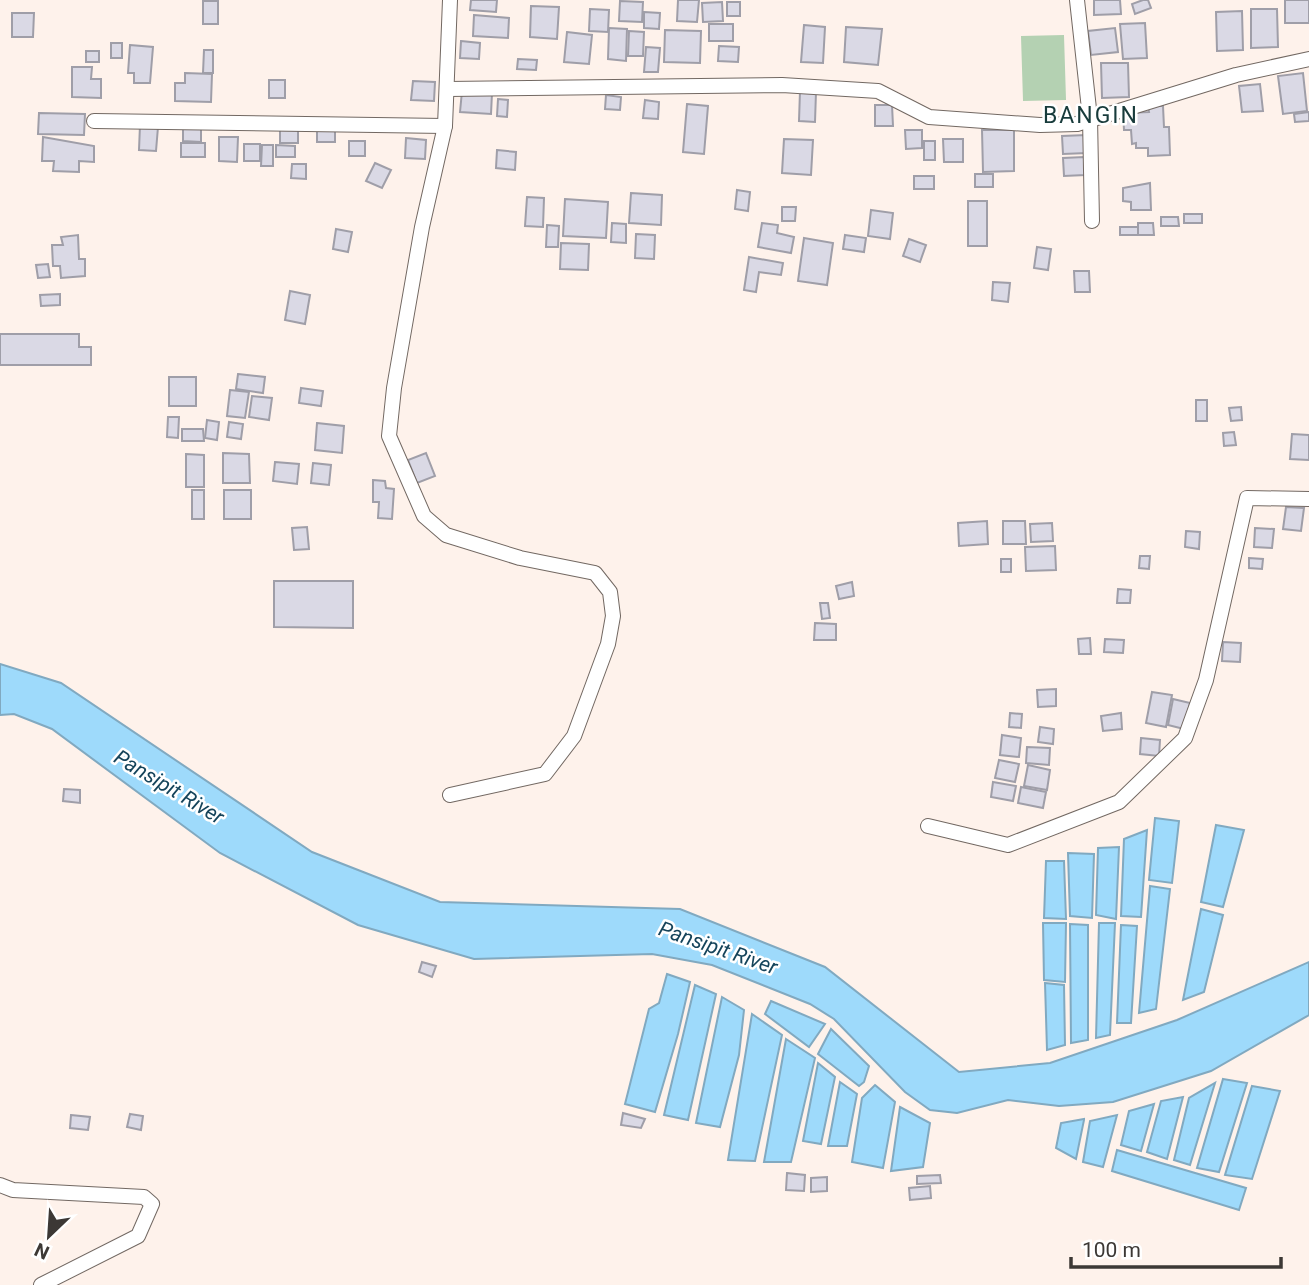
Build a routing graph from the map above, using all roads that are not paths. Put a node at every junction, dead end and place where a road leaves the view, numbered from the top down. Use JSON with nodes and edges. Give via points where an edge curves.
{"nodes":[{"id":1,"x":450,"y":0,"type":"edge"},
{"id":2,"x":1077,"y":0,"type":"edge"},
{"id":3,"x":1309,"y":59,"type":"edge"},
{"id":4,"x":448,"y":89,"type":"junction"},
{"id":5,"x":1090,"y":118,"type":"junction"},
{"id":6,"x":94,"y":121,"type":"dead end"},
{"id":7,"x":445,"y":126,"type":"junction"},
{"id":8,"x":1092,"y":221,"type":"dead end"},
{"id":9,"x":1309,"y":499,"type":"edge"},
{"id":10,"x":450,"y":795,"type":"dead end"},
{"id":11,"x":928,"y":826,"type":"dead end"},
{"id":12,"x":0,"y":1185,"type":"edge"},
{"id":13,"x":41,"y":1285,"type":"edge"}],
"edges":[{"from":1,"to":4,"type":"street"},
{"from":2,"to":5,"type":"street"},
{"from":3,"to":5,"type":"street","via":[[1236,75]]},
{"from":4,"to":5,"type":"street","via":[[837,87],[878,91],[929,117],[1040,125],[1077,124]]},
{"from":4,"to":7,"type":"street"},
{"from":5,"to":8,"type":"street"},
{"from":6,"to":7,"type":"street"},
{"from":7,"to":10,"type":"street","via":[[422,227],[389,436],[424,516],[446,535],[520,558],[595,573],[610,592],[613,616],[608,644],[574,736],[545,774]]},
{"from":9,"to":11,"type":"street","via":[[1247,498],[1206,680],[1185,738],[1119,802],[1008,845]]},
{"from":12,"to":13,"type":"street","via":[[13,1190],[144,1198],[152,1204],[138,1236]]}]}
